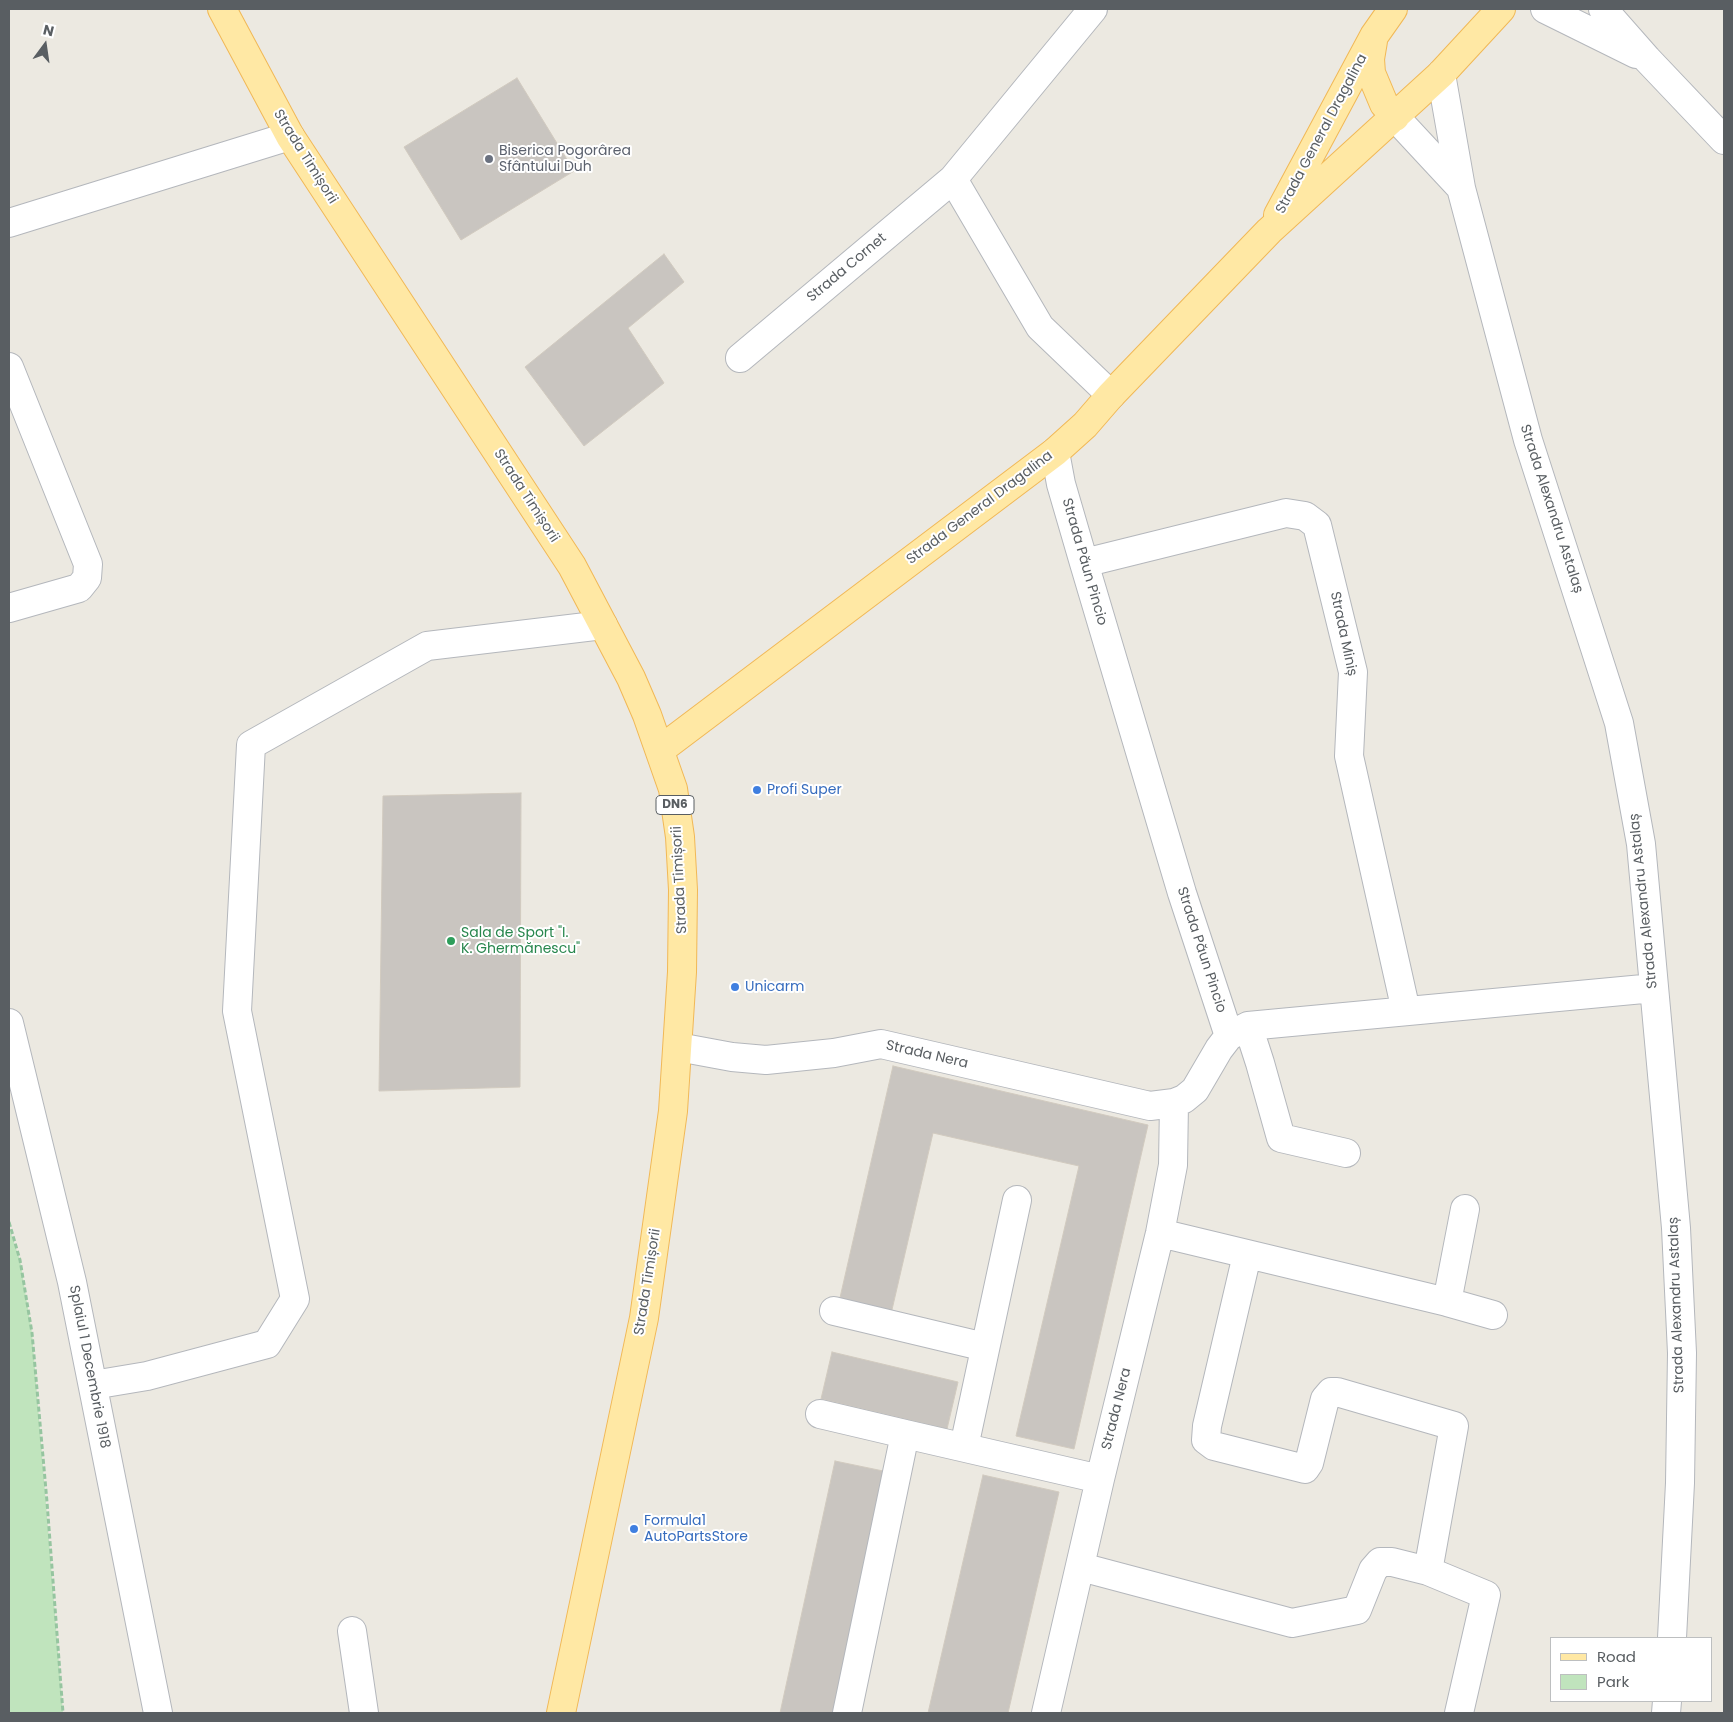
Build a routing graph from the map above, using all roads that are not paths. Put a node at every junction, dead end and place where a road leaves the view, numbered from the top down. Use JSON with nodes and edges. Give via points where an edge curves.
{"nodes":[{"id":1,"x":222,"y":9,"type":"edge"},
{"id":2,"x":1093,"y":9,"type":"edge"},
{"id":3,"x":1393,"y":9,"type":"edge"},
{"id":4,"x":1501,"y":9,"type":"edge"},
{"id":5,"x":1545,"y":9,"type":"edge"},
{"id":6,"x":1603,"y":9,"type":"edge"},
{"id":7,"x":1374,"y":36,"type":"junction"},
{"id":8,"x":1646,"y":59,"type":"junction"},
{"id":9,"x":1441,"y":74,"type":"junction"},
{"id":10,"x":1395,"y":117,"type":"junction"},
{"id":11,"x":290,"y":136,"type":"junction"},
{"id":12,"x":1724,"y":140,"type":"edge"},
{"id":13,"x":953,"y":179,"type":"junction"},
{"id":14,"x":1461,"y":188,"type":"junction"},
{"id":15,"x":9,"y":223,"type":"edge"},
{"id":16,"x":1269,"y":231,"type":"junction"},
{"id":17,"x":740,"y":358,"type":"dead end"},
{"id":18,"x":9,"y":367,"type":"edge"},
{"id":19,"x":1111,"y":395,"type":"junction"},
{"id":20,"x":1055,"y":452,"type":"junction"},
{"id":21,"x":1084,"y":563,"type":"junction"},
{"id":22,"x":9,"y":608,"type":"edge"},
{"id":23,"x":603,"y":625,"type":"junction"},
{"id":24,"x":660,"y":750,"type":"junction"},
{"id":25,"x":1654,"y":988,"type":"junction"},
{"id":26,"x":1406,"y":1011,"type":"junction"},
{"id":27,"x":9,"y":1023,"type":"edge"},
{"id":28,"x":1238,"y":1031,"type":"junction"},
{"id":29,"x":678,"y":1047,"type":"junction"},
{"id":30,"x":1174,"y":1103,"type":"junction"},
{"id":31,"x":1346,"y":1153,"type":"dead end"},
{"id":32,"x":1017,"y":1200,"type":"dead end"},
{"id":33,"x":1465,"y":1209,"type":"dead end"},
{"id":34,"x":1160,"y":1233,"type":"junction"},
{"id":35,"x":1247,"y":1255,"type":"junction"},
{"id":36,"x":1447,"y":1302,"type":"junction"},
{"id":37,"x":834,"y":1311,"type":"dead end"},
{"id":38,"x":1493,"y":1314,"type":"dead end"},
{"id":39,"x":985,"y":1347,"type":"junction"},
{"id":40,"x":93,"y":1385,"type":"junction"},
{"id":41,"x":820,"y":1414,"type":"dead end"},
{"id":42,"x":905,"y":1434,"type":"junction"},
{"id":43,"x":964,"y":1446,"type":"junction"},
{"id":44,"x":1100,"y":1479,"type":"junction"},
{"id":45,"x":1081,"y":1567,"type":"junction"},
{"id":46,"x":1428,"y":1571,"type":"junction"},
{"id":47,"x":352,"y":1631,"type":"dead end"},
{"id":48,"x":1672,"y":1637,"type":"edge"},
{"id":49,"x":158,"y":1713,"type":"edge"},
{"id":50,"x":364,"y":1713,"type":"edge"},
{"id":51,"x":561,"y":1713,"type":"edge"},
{"id":52,"x":847,"y":1713,"type":"edge"},
{"id":53,"x":1046,"y":1713,"type":"edge"},
{"id":54,"x":1459,"y":1713,"type":"edge"}],
"edges":[{"from":1,"to":11,"type":"main road","name":"Strada Timișorii","number":"DN6"},
{"from":2,"to":13,"type":"street","name":"Strada Cornet"},
{"from":3,"to":7,"type":"main road","name":"Strada General Dragalina"},
{"from":4,"to":9,"type":"main road","name":"Strada General Dragalina"},
{"from":5,"to":8,"type":"street"},
{"from":6,"to":8,"type":"street"},
{"from":7,"to":10,"type":"main road","name":"Strada General Dragalina","via":[[1371,73],[1384,104]]},
{"from":7,"to":16,"type":"main road","name":"Strada General Dragalina"},
{"from":8,"to":12,"type":"street"},
{"from":9,"to":10,"type":"main road","name":"Strada General Dragalina"},
{"from":9,"to":14,"type":"street","name":"Strada Alexandru Astalaș"},
{"from":10,"to":14,"type":"street","name":"Strada Alexandru Astalaș"},
{"from":10,"to":16,"type":"main road","name":"Strada General Dragalina"},
{"from":11,"to":15,"type":"street"},
{"from":11,"to":23,"type":"main road","name":"Strada Timișorii","number":"DN6","via":[[572,566]]},
{"from":13,"to":17,"type":"street","name":"Strada Cornet"},
{"from":13,"to":19,"type":"street","via":[[1040,327]]},
{"from":14,"to":25,"type":"street","name":"Strada Alexandru Astalaș","via":[[1528,440],[1619,723],[1641,844]]},
{"from":16,"to":19,"type":"main road","name":"Strada General Dragalina"},
{"from":18,"to":22,"type":"street","via":[[88,564],[87,578],[79,588]]},
{"from":19,"to":20,"type":"main road","name":"Strada General Dragalina"},
{"from":20,"to":21,"type":"street","name":"Strada Păun Pincio"},
{"from":20,"to":24,"type":"main road","name":"Strada General Dragalina"},
{"from":21,"to":26,"type":"street","name":"Strada Miniș","via":[[1286,513],[1305,516],[1317,525],[1354,672],[1349,756]]},
{"from":21,"to":28,"type":"street","name":"Strada Păun Pincio","via":[[1182,893]]},
{"from":23,"to":24,"type":"main road","name":"Strada Timișorii","number":"DN6","via":[[631,678]]},
{"from":23,"to":40,"type":"street","via":[[427,646],[251,745],[237,1011],[295,1299],[267,1344],[147,1376]]},
{"from":24,"to":29,"type":"main road","name":"Strada Timișorii","number":"DN6","via":[[673,789],[680,837],[683,890]]},
{"from":25,"to":26,"type":"street"},
{"from":25,"to":48,"type":"street","name":"Strada Alexandru Astalaș","via":[[1676,1228],[1682,1353],[1680,1483]]},
{"from":26,"to":28,"type":"street"},
{"from":27,"to":40,"type":"street","name":"Splaiul 1 Decembrie 1918","via":[[72,1282]]},
{"from":28,"to":30,"type":"street","name":"Strada Nera","via":[[1219,1049],[1195,1090]]},
{"from":28,"to":31,"type":"street","name":"Strada Păun Pincio","via":[[1281,1138]]},
{"from":29,"to":30,"type":"street","name":"Strada Nera","via":[[766,1060],[881,1044],[1150,1106]]},
{"from":29,"to":51,"type":"main road","name":"Strada Timișorii","number":"DN6","via":[[673,1111],[644,1318]]},
{"from":30,"to":34,"type":"street","name":"Strada Nera","via":[[1173,1165]]},
{"from":32,"to":39,"type":"street"},
{"from":33,"to":36,"type":"street"},
{"from":34,"to":35,"type":"street"},
{"from":34,"to":44,"type":"street","name":"Strada Nera"},
{"from":35,"to":36,"type":"street"},
{"from":35,"to":46,"type":"street","via":[[1206,1440],[1214,1446],[1305,1469],[1325,1399],[1330,1392],[1454,1426]]},
{"from":36,"to":38,"type":"street"},
{"from":37,"to":39,"type":"street"},
{"from":39,"to":43,"type":"street"},
{"from":40,"to":49,"type":"street","name":"Splaiul 1 Decembrie 1918"},
{"from":41,"to":42,"type":"street"},
{"from":42,"to":43,"type":"street"},
{"from":42,"to":52,"type":"street"},
{"from":43,"to":44,"type":"street"},
{"from":44,"to":45,"type":"street","name":"Strada Nera"},
{"from":45,"to":46,"type":"street","via":[[1292,1622],[1356,1610],[1373,1570],[1380,1562]]},
{"from":45,"to":53,"type":"street","name":"Strada Nera"},
{"from":46,"to":54,"type":"street","via":[[1486,1595]]},
{"from":47,"to":50,"type":"street"}]}
